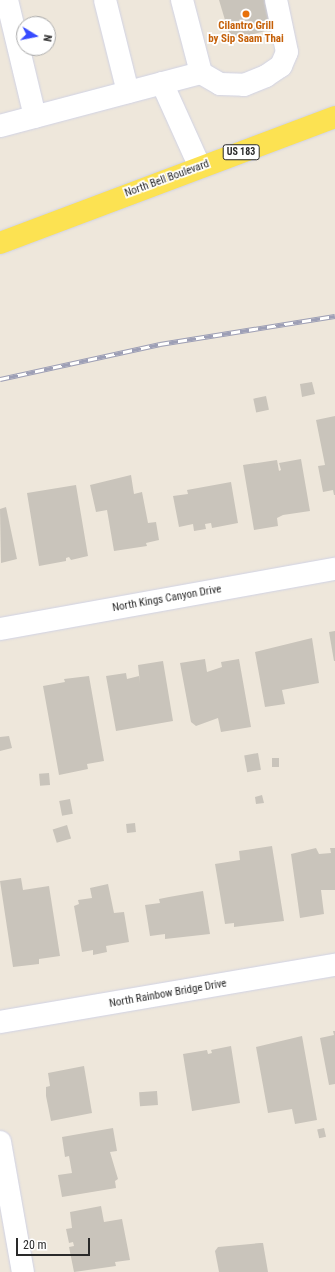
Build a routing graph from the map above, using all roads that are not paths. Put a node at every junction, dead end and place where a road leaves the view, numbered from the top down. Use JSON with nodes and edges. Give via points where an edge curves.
{"nodes":[{"id":1,"x":7,"y":0,"type":"edge"},
{"id":2,"x":105,"y":0,"type":"edge"},
{"id":3,"x":182,"y":0,"type":"edge"},
{"id":4,"x":276,"y":0,"type":"edge"},
{"id":5,"x":201,"y":73,"type":"junction"},
{"id":6,"x":162,"y":83,"type":"junction"},
{"id":7,"x":128,"y":92,"type":"junction"},
{"id":8,"x":35,"y":117,"type":"junction"},
{"id":9,"x":335,"y":117,"type":"edge"},
{"id":10,"x":0,"y":126,"type":"edge"},
{"id":11,"x":200,"y":167,"type":"junction"},
{"id":12,"x":0,"y":243,"type":"edge"},
{"id":13,"x":335,"y":569,"type":"edge"},
{"id":14,"x":0,"y":629,"type":"edge"},
{"id":15,"x":335,"y":965,"type":"edge"},
{"id":16,"x":0,"y":1022,"type":"edge"},
{"id":17,"x":0,"y":1142,"type":"edge"},
{"id":18,"x":23,"y":1272,"type":"edge"}],
"edges":[{"from":1,"to":8,"type":"street"},
{"from":2,"to":7,"type":"street"},
{"from":3,"to":5,"type":"street"},
{"from":4,"to":5,"type":"street","via":[[287,52],[281,66],[244,85],[220,84]]},
{"from":5,"to":6,"type":"street"},
{"from":6,"to":7,"type":"street"},
{"from":6,"to":11,"type":"street"},
{"from":7,"to":8,"type":"street"},
{"from":8,"to":10,"type":"street"},
{"from":9,"to":11,"type":"main road","name":"North Bell Boulevard","number":"US 183"},
{"from":11,"to":12,"type":"main road","name":"North Bell Boulevard","number":"US 183"},
{"from":13,"to":14,"type":"street","name":"North Kings Canyon Drive"},
{"from":15,"to":16,"type":"street","name":"North Rainbow Bridge Drive"},
{"from":17,"to":18,"type":"street"}]}
